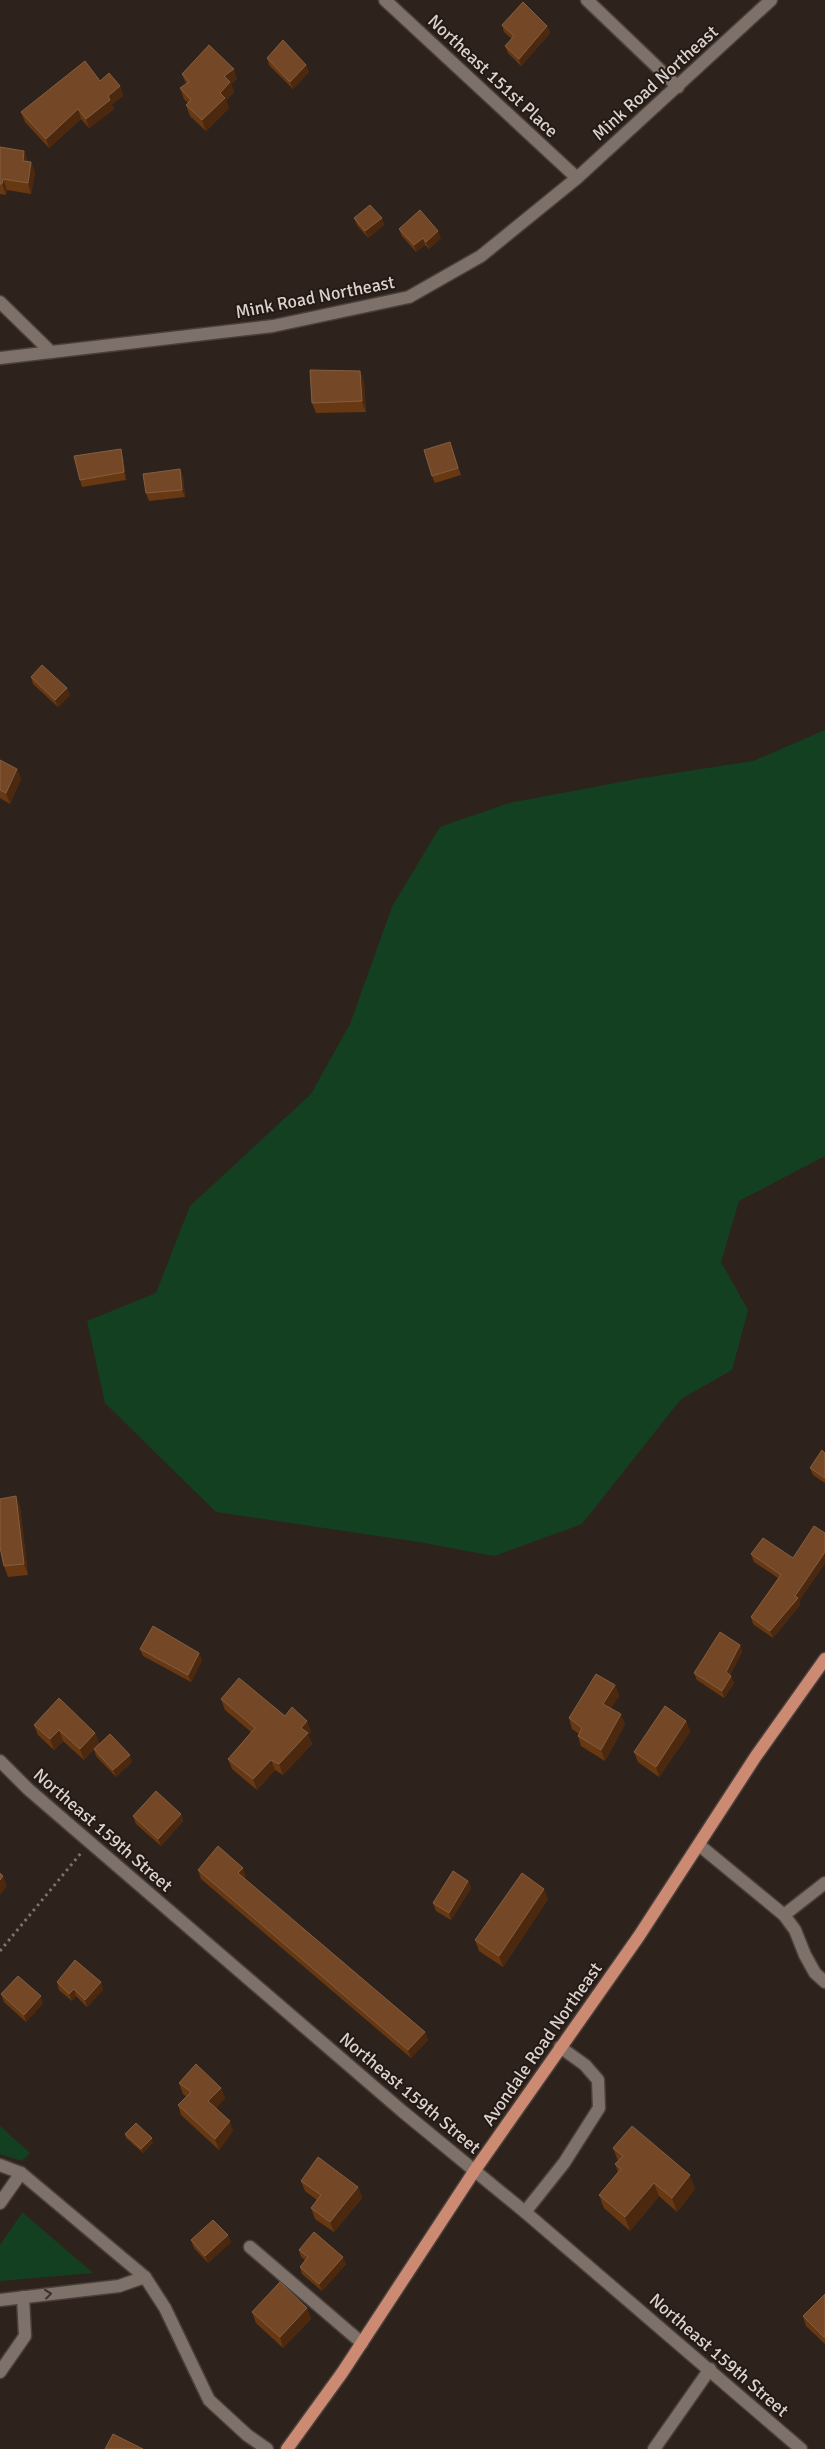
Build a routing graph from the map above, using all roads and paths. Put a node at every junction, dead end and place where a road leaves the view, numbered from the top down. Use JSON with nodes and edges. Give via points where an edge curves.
{"nodes":[{"id":1,"x":385,"y":0,"type":"edge"},
{"id":2,"x":586,"y":0,"type":"edge"},
{"id":3,"x":771,"y":0,"type":"edge"},
{"id":4,"x":678,"y":87,"type":"junction"},
{"id":5,"x":577,"y":178,"type":"junction"},
{"id":6,"x":0,"y":302,"type":"edge"},
{"id":7,"x":51,"y":352,"type":"junction"},
{"id":8,"x":0,"y":358,"type":"edge"},
{"id":9,"x":825,"y":1659,"type":"edge"},
{"id":10,"x":0,"y":1761,"type":"edge"},
{"id":11,"x":90,"y":1840,"type":"junction"},
{"id":12,"x":699,"y":1845,"type":"junction"},
{"id":13,"x":825,"y":1883,"type":"edge"},
{"id":14,"x":784,"y":1915,"type":"junction"},
{"id":15,"x":0,"y":1951,"type":"edge"},
{"id":16,"x":825,"y":1982,"type":"edge"},
{"id":17,"x":560,"y":2048,"type":"junction"},
{"id":18,"x":0,"y":2165,"type":"edge"},
{"id":19,"x":475,"y":2170,"type":"junction"},
{"id":20,"x":22,"y":2173,"type":"junction"},
{"id":21,"x":0,"y":2203,"type":"edge"},
{"id":22,"x":525,"y":2212,"type":"junction"},
{"id":23,"x":250,"y":2247,"type":"dead end"},
{"id":24,"x":145,"y":2277,"type":"junction"},
{"id":25,"x":23,"y":2297,"type":"junction"},
{"id":26,"x":0,"y":2300,"type":"edge"},
{"id":27,"x":362,"y":2343,"type":"junction"},
{"id":28,"x":710,"y":2369,"type":"junction"},
{"id":29,"x":0,"y":2372,"type":"edge"},
{"id":30,"x":266,"y":2449,"type":"edge"},
{"id":31,"x":288,"y":2449,"type":"edge"},
{"id":32,"x":654,"y":2449,"type":"edge"},
{"id":33,"x":801,"y":2449,"type":"edge"}],
"edges":[{"from":1,"to":5,"type":"street","name":"Northeast 151st Place"},
{"from":2,"to":4,"type":"street"},
{"from":3,"to":4,"type":"street","name":"Mink Road Northeast"},
{"from":4,"to":5,"type":"street","name":"Mink Road Northeast"},
{"from":5,"to":7,"type":"street","name":"Mink Road Northeast","via":[[481,256],[409,297],[273,326]]},
{"from":6,"to":7,"type":"street"},
{"from":7,"to":8,"type":"street","name":"Mink Road Northeast"},
{"from":9,"to":12,"type":"main road","name":"Avondale Road Northeast","via":[[756,1756]]},
{"from":10,"to":11,"type":"street","name":"Northeast 159th Street","via":[[28,1789]]},
{"from":11,"to":15,"type":"path"},
{"from":11,"to":19,"type":"street","name":"Northeast 159th Street","via":[[394,2104]]},
{"from":12,"to":14,"type":"street"},
{"from":12,"to":17,"type":"main road","name":"Avondale Road Northeast"},
{"from":13,"to":14,"type":"street"},
{"from":14,"to":16,"type":"street","via":[[795,1930],[815,1973]]},
{"from":17,"to":19,"type":"main road","name":"Avondale Road Northeast"},
{"from":17,"to":22,"type":"street","via":[[585,2065],[598,2080],[599,2108],[564,2163]]},
{"from":18,"to":20,"type":"street"},
{"from":19,"to":22,"type":"street","name":"Northeast 159th Street"},
{"from":19,"to":27,"type":"main road","name":"Avondale Road Northeast"},
{"from":20,"to":21,"type":"street"},
{"from":20,"to":24,"type":"street"},
{"from":22,"to":28,"type":"street","name":"Northeast 159th Street"},
{"from":23,"to":27,"type":"street"},
{"from":25,"to":24,"type":"street","one_way":true,"via":[[119,2286]]},
{"from":24,"to":30,"type":"street","via":[[165,2308],[208,2400]]},
{"from":25,"to":26,"type":"street"},
{"from":25,"to":29,"type":"street","via":[[25,2336]]},
{"from":27,"to":31,"type":"main road","name":"Avondale Road Northeast"},
{"from":28,"to":32,"type":"street"},
{"from":28,"to":33,"type":"street","name":"Northeast 159th Street"}]}
